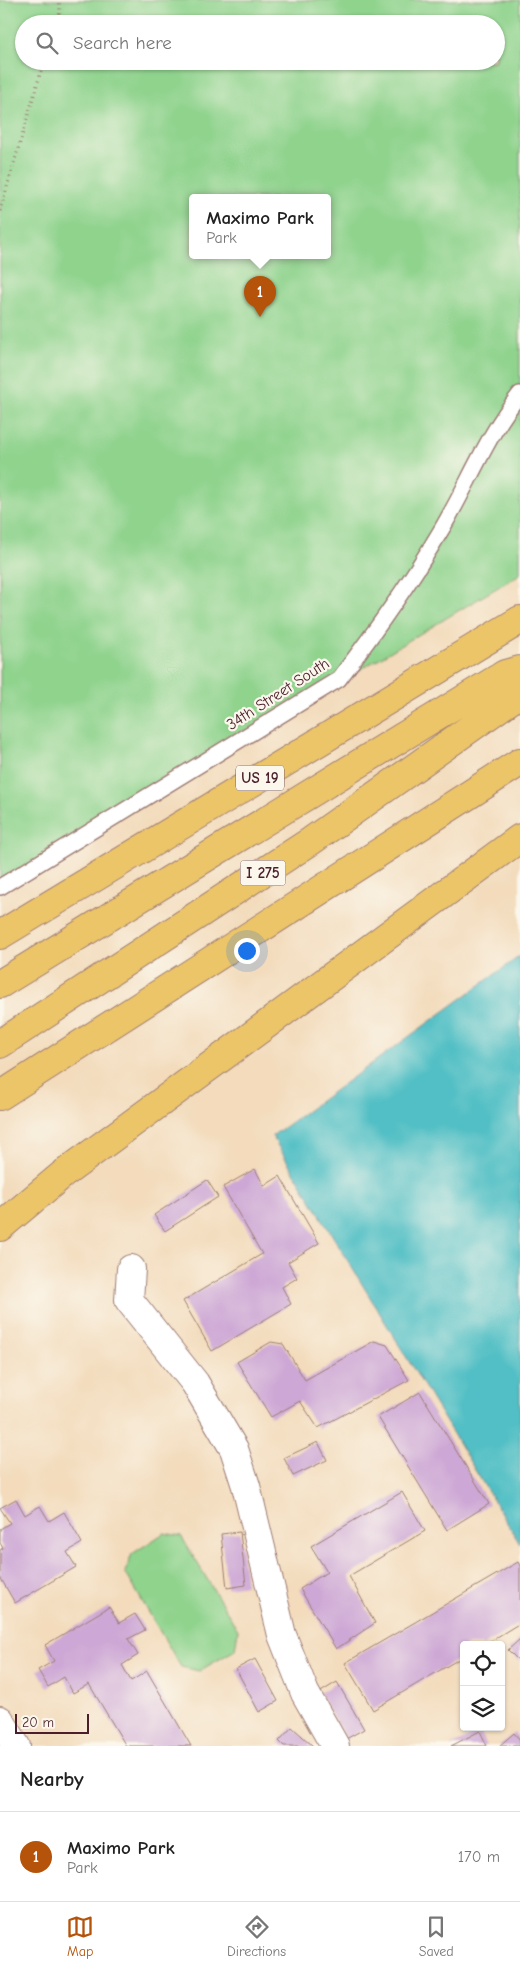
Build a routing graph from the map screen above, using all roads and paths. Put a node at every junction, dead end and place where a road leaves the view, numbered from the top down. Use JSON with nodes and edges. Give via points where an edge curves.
{"nodes":[{"id":1,"x":59,"y":0,"type":"edge"},
{"id":2,"x":59,"y":15,"type":"edge"},
{"id":3,"x":41,"y":70,"type":"edge"},
{"id":4,"x":0,"y":211,"type":"edge"},
{"id":5,"x":520,"y":394,"type":"edge"},
{"id":6,"x":520,"y":620,"type":"edge"},
{"id":7,"x":520,"y":670,"type":"edge"},
{"id":8,"x":520,"y":693,"type":"edge"},
{"id":9,"x":520,"y":762,"type":"edge"},
{"id":10,"x":520,"y":838,"type":"edge"},
{"id":11,"x":0,"y":887,"type":"edge"},
{"id":12,"x":0,"y":935,"type":"edge"},
{"id":13,"x":0,"y":984,"type":"edge"},
{"id":14,"x":0,"y":1044,"type":"edge"},
{"id":15,"x":0,"y":1096,"type":"edge"},
{"id":16,"x":62,"y":1175,"type":"junction"},
{"id":17,"x":0,"y":1213,"type":"edge"},
{"id":18,"x":0,"y":1227,"type":"edge"},
{"id":19,"x":132,"y":1269,"type":"dead end"},
{"id":20,"x":0,"y":1720,"type":"edge"},
{"id":21,"x":16,"y":1746,"type":"edge"},
{"id":22,"x":335,"y":1746,"type":"edge"}],
"edges":[{"from":1,"to":2,"type":"path"},
{"from":3,"to":4,"type":"path"},
{"from":5,"to":11,"type":"lane","name":"34th Street South","via":[[493,431],[440,532],[367,643],[338,679]]},
{"from":6,"to":12,"type":"highway","number":"US 19"},
{"from":7,"to":13,"type":"highway","via":[[506,674]]},
{"from":8,"to":14,"type":"highway","number":"I 275","via":[[311,841]]},
{"from":9,"to":15,"type":"highway","number":"I 275"},
{"from":10,"to":16,"type":"highway"},
{"from":16,"to":17,"type":"highway"},
{"from":16,"to":18,"type":"highway"},
{"from":19,"to":22,"type":"street","via":[[129,1300],[195,1383],[234,1449],[282,1635],[305,1693]]},
{"from":20,"to":21,"type":"street"}]}
